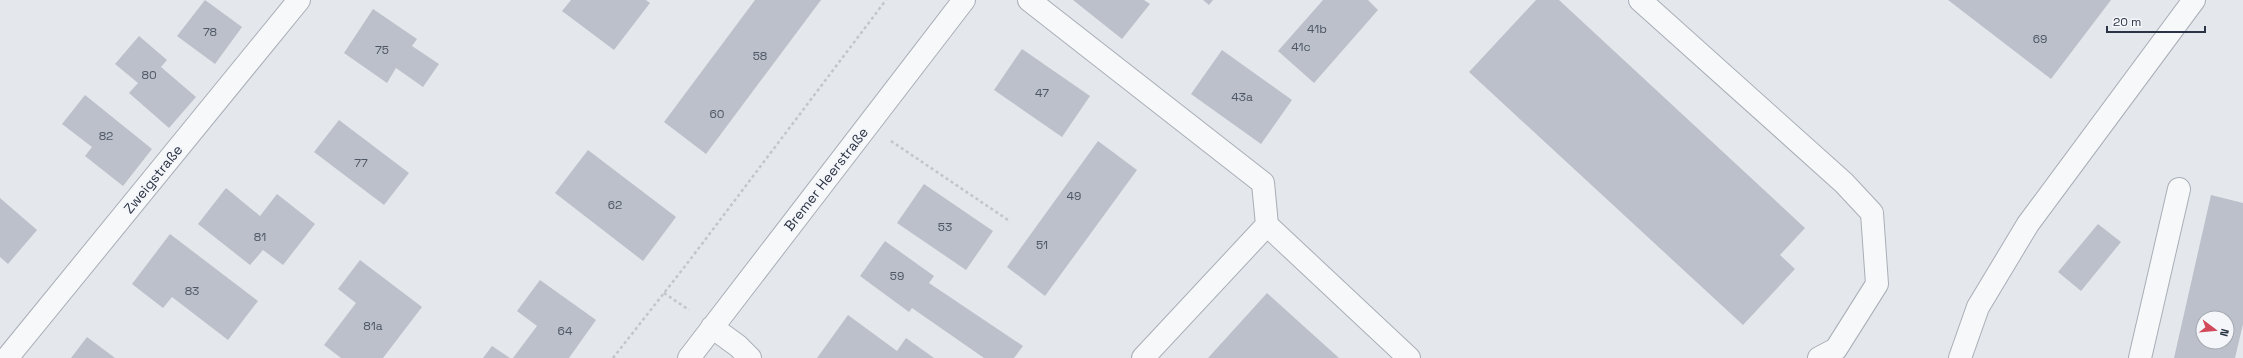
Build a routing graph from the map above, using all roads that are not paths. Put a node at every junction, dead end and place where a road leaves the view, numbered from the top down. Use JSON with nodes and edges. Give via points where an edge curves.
{"nodes":[{"id":1,"x":299,"y":0,"type":"edge"},
{"id":2,"x":964,"y":0,"type":"edge"},
{"id":3,"x":1029,"y":0,"type":"edge"},
{"id":4,"x":1640,"y":0,"type":"edge"},
{"id":5,"x":2194,"y":0,"type":"edge"},
{"id":6,"x":2179,"y":188,"type":"dead end"},
{"id":7,"x":1267,"y":225,"type":"junction"},
{"id":8,"x":712,"y":327,"type":"junction"},
{"id":9,"x":7,"y":358,"type":"edge"},
{"id":10,"x":689,"y":358,"type":"edge"},
{"id":11,"x":750,"y":358,"type":"edge"},
{"id":12,"x":1143,"y":358,"type":"edge"},
{"id":13,"x":1409,"y":358,"type":"edge"},
{"id":14,"x":1820,"y":358,"type":"edge"},
{"id":15,"x":1960,"y":358,"type":"edge"},
{"id":16,"x":2140,"y":358,"type":"edge"}],
"edges":[{"from":1,"to":9,"type":"street","name":"Zweigstraße"},
{"from":2,"to":8,"type":"street","name":"Bremer Heerstraße"},
{"from":3,"to":7,"type":"street","via":[[1263,183]]},
{"from":4,"to":14,"type":"street","via":[[1844,183],[1872,214],[1877,284],[1836,349]]},
{"from":5,"to":15,"type":"street","via":[[2028,224],[1978,307]]},
{"from":6,"to":16,"type":"street"},
{"from":7,"to":12,"type":"street"},
{"from":7,"to":13,"type":"street"},
{"from":8,"to":10,"type":"street","name":"Bremer Heerstraße"},
{"from":8,"to":11,"type":"street"}]}
